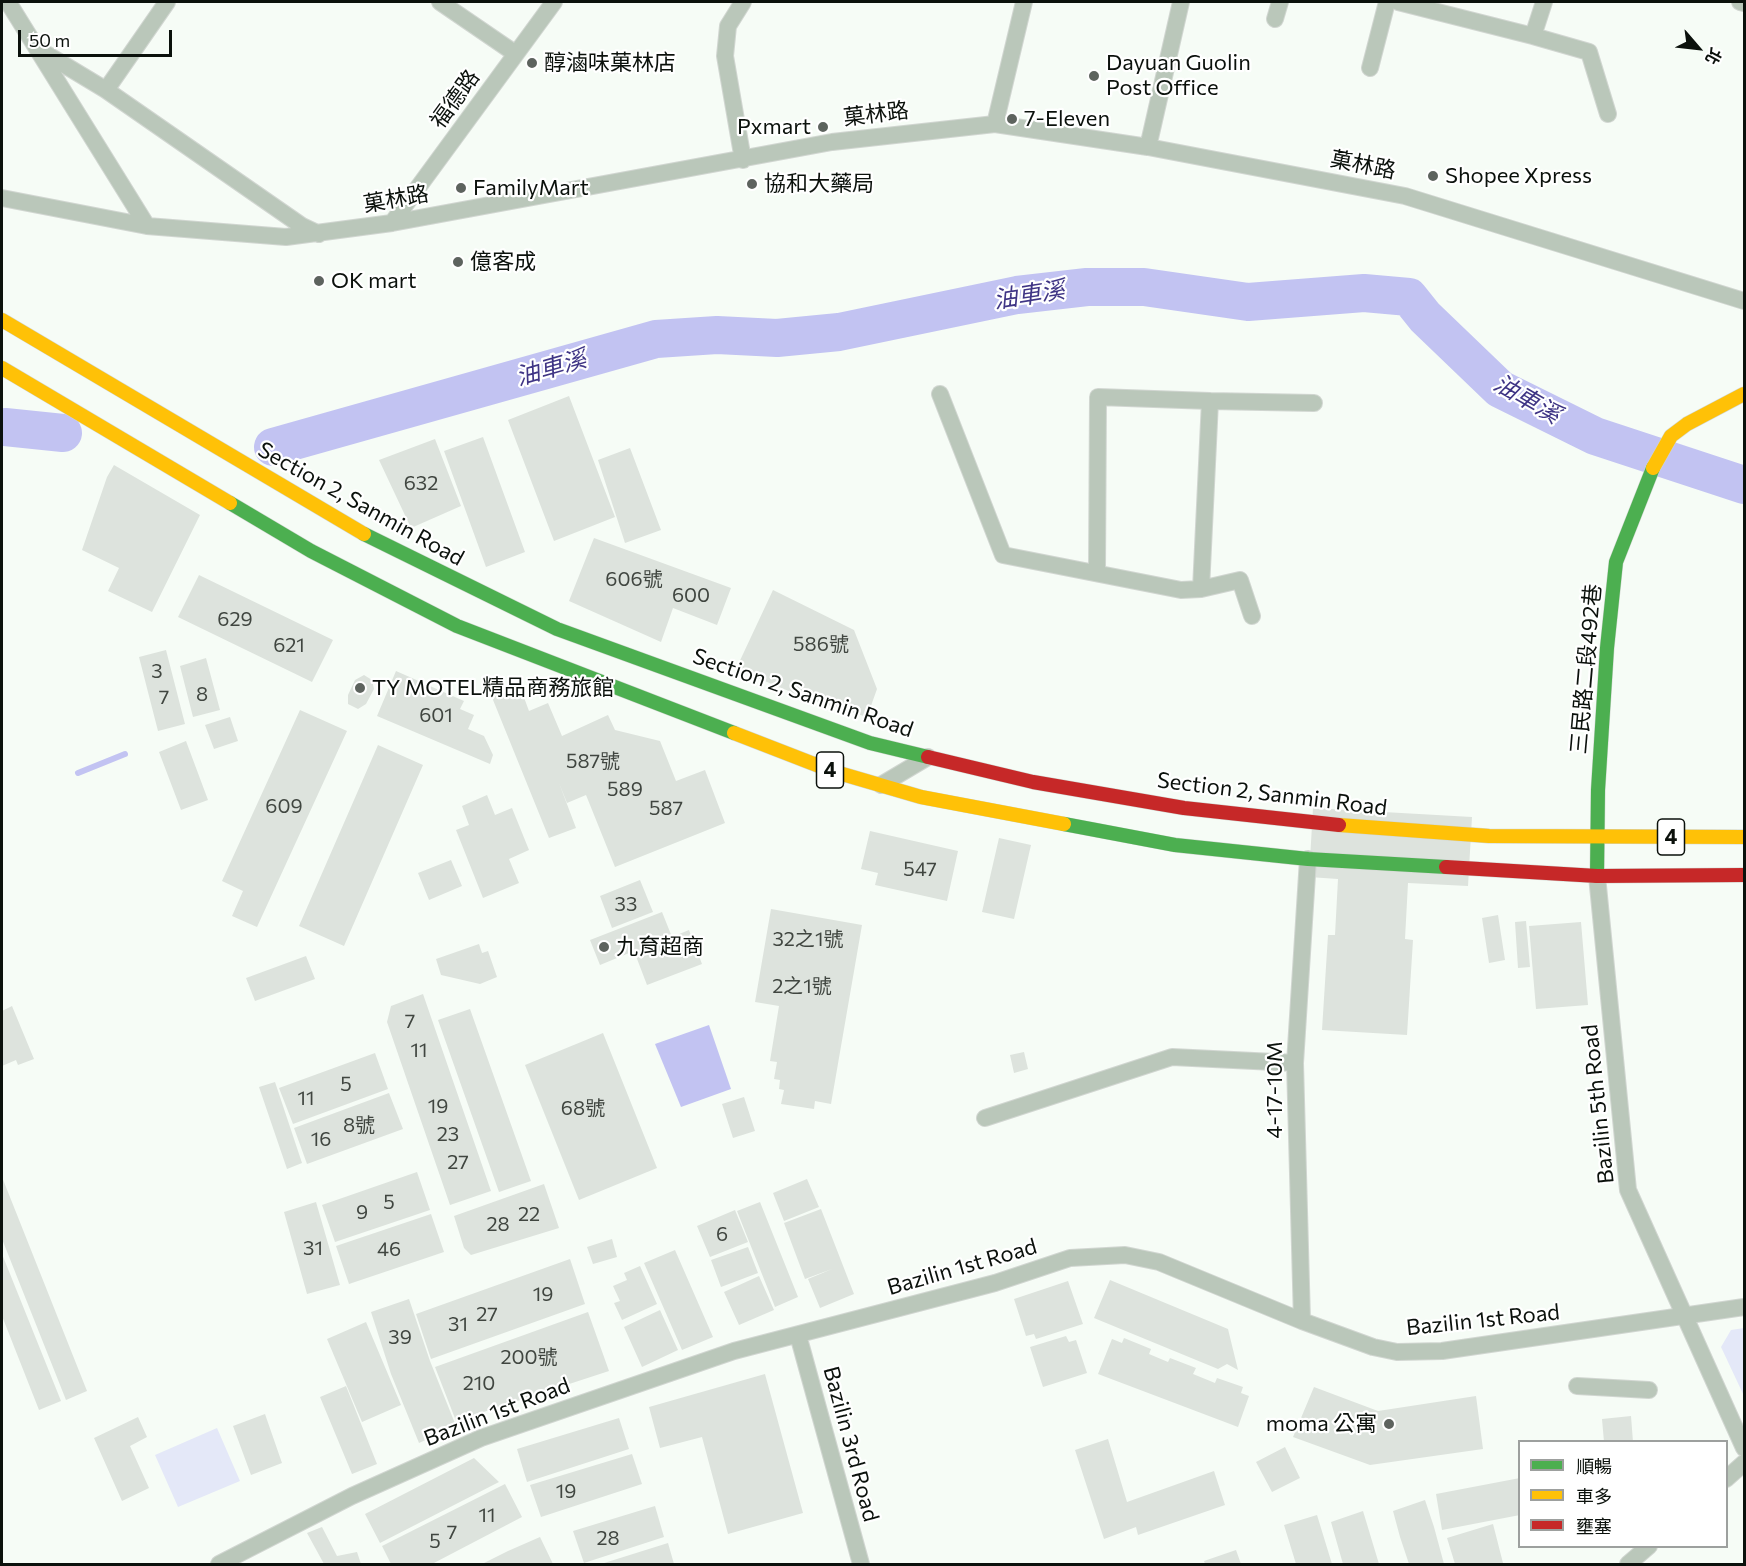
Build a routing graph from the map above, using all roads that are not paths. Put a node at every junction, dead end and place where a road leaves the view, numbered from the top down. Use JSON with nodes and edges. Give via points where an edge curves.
{"nodes":[{"id":1,"x":167,"y":2,"type":"edge"},
{"id":2,"x":440,"y":2,"type":"edge"},
{"id":3,"x":554,"y":2,"type":"edge"},
{"id":4,"x":743,"y":2,"type":"edge"},
{"id":5,"x":1024,"y":2,"type":"edge"},
{"id":6,"x":1181,"y":2,"type":"edge"},
{"id":7,"x":1280,"y":2,"type":"edge"},
{"id":8,"x":1386,"y":2,"type":"edge"},
{"id":9,"x":1398,"y":2,"type":"edge"},
{"id":10,"x":1544,"y":2,"type":"edge"},
{"id":11,"x":1740,"y":2,"type":"edge"},
{"id":12,"x":1744,"y":3,"type":"edge"},
{"id":13,"x":14,"y":4,"type":"edge"},
{"id":14,"x":1275,"y":19,"type":"dead end"},
{"id":15,"x":1533,"y":36,"type":"junction"},
{"id":16,"x":38,"y":49,"type":"junction"},
{"id":17,"x":516,"y":54,"type":"junction"},
{"id":18,"x":1370,"y":68,"type":"dead end"},
{"id":19,"x":106,"y":90,"type":"junction"},
{"id":20,"x":1608,"y":114,"type":"dead end"},
{"id":21,"x":994,"y":124,"type":"junction"},
{"id":22,"x":1148,"y":147,"type":"junction"},
{"id":23,"x":742,"y":160,"type":"junction"},
{"id":24,"x":2,"y":198,"type":"edge"},
{"id":25,"x":392,"y":223,"type":"junction"},
{"id":26,"x":147,"y":226,"type":"junction"},
{"id":27,"x":319,"y":234,"type":"junction"},
{"id":28,"x":1744,"y":301,"type":"edge"},
{"id":29,"x":2,"y":320,"type":"edge"},
{"id":30,"x":2,"y":368,"type":"edge"},
{"id":31,"x":940,"y":394,"type":"dead end"},
{"id":32,"x":1744,"y":394,"type":"edge"},
{"id":33,"x":1210,"y":401,"type":"junction"},
{"id":34,"x":1314,"y":403,"type":"dead end"},
{"id":35,"x":1097,"y":571,"type":"junction"},
{"id":36,"x":1201,"y":589,"type":"junction"},
{"id":37,"x":1252,"y":616,"type":"dead end"},
{"id":38,"x":928,"y":757,"type":"junction"},
{"id":39,"x":881,"y":785,"type":"junction"},
{"id":40,"x":1744,"y":837,"type":"edge"},
{"id":41,"x":1597,"y":838,"type":"junction"},
{"id":42,"x":1308,"y":859,"type":"junction"},
{"id":43,"x":1744,"y":875,"type":"edge"},
{"id":44,"x":1598,"y":876,"type":"junction"},
{"id":45,"x":1295,"y":1063,"type":"junction"},
{"id":46,"x":985,"y":1118,"type":"dead end"},
{"id":47,"x":1744,"y":1307,"type":"edge"},
{"id":48,"x":1684,"y":1316,"type":"junction"},
{"id":49,"x":1302,"y":1321,"type":"junction"},
{"id":50,"x":798,"y":1335,"type":"junction"},
{"id":51,"x":1577,"y":1386,"type":"dead end"},
{"id":52,"x":1649,"y":1390,"type":"dead end"},
{"id":53,"x":1744,"y":1448,"type":"edge"},
{"id":54,"x":1744,"y":1464,"type":"edge"},
{"id":55,"x":1728,"y":1477,"type":"edge"},
{"id":56,"x":1647,"y":1548,"type":"edge"},
{"id":57,"x":219,"y":1564,"type":"edge"},
{"id":58,"x":861,"y":1564,"type":"edge"},
{"id":59,"x":1628,"y":1564,"type":"edge"}],
"edges":[{"from":1,"to":19,"type":"street"},
{"from":2,"to":17,"type":"street"},
{"from":3,"to":17,"type":"street","name":"福德路"},
{"from":4,"to":23,"type":"street","via":[[728,26],[725,56]]},
{"from":5,"to":21,"type":"street"},
{"from":6,"to":22,"type":"street"},
{"from":7,"to":14,"type":"street"},
{"from":8,"to":18,"type":"street"},
{"from":9,"to":15,"type":"street"},
{"from":10,"to":15,"type":"street"},
{"from":11,"to":12,"type":"street"},
{"from":13,"to":16,"type":"street"},
{"from":15,"to":20,"type":"street","via":[[1589,52]]},
{"from":16,"to":19,"type":"street"},
{"from":16,"to":26,"type":"street"},
{"from":17,"to":25,"type":"street","name":"福德路"},
{"from":19,"to":27,"type":"street"},
{"from":21,"to":22,"type":"street","name":"菓林路"},
{"from":21,"to":23,"type":"street","name":"菓林路","via":[[832,142]]},
{"from":22,"to":28,"type":"street","name":"菓林路","via":[[1405,196]]},
{"from":23,"to":25,"type":"street","name":"菓林路"},
{"from":24,"to":26,"type":"street","name":"菓林路"},
{"from":25,"to":27,"type":"street","name":"菓林路"},
{"from":26,"to":27,"type":"street","name":"菓林路","via":[[286,237]]},
{"from":29,"to":38,"type":"main road","name":"Section 2, Sanmin Road","number":"4","via":[[334,518],[557,629],[870,743]]},
{"from":30,"to":39,"type":"main road","number":"4","via":[[311,551],[457,627],[821,767]]},
{"from":31,"to":35,"type":"street","via":[[1003,555]]},
{"from":32,"to":41,"type":"main road","name":"三民路二段492巷","via":[[1671,436],[1651,472],[1616,562],[1607,648]]},
{"from":33,"to":34,"type":"street"},
{"from":33,"to":35,"type":"street","via":[[1098,397]]},
{"from":33,"to":36,"type":"street"},
{"from":35,"to":36,"type":"street","via":[[1181,590]]},
{"from":36,"to":37,"type":"street","via":[[1240,580]]},
{"from":38,"to":39,"type":"street"},
{"from":38,"to":41,"type":"main road","name":"Section 2, Sanmin Road","number":"4","via":[[1033,782],[1278,820],[1489,836]]},
{"from":39,"to":42,"type":"main road","number":"4","via":[[921,797],[1175,845]]},
{"from":40,"to":41,"type":"main road","name":"Section 2, Sanmin Road","number":"4"},
{"from":41,"to":44,"type":"main road","name":"三民路二段492巷"},
{"from":42,"to":44,"type":"main road","number":"4"},
{"from":42,"to":45,"type":"street","name":"4-17-10M"},
{"from":43,"to":44,"type":"main road","number":"4"},
{"from":44,"to":48,"type":"street","name":"Bazilin 5th Road","via":[[1628,1190]]},
{"from":45,"to":46,"type":"street","via":[[1172,1057]]},
{"from":45,"to":49,"type":"street","name":"4-17-10M"},
{"from":47,"to":48,"type":"street","name":"Bazilin 1st Road"},
{"from":48,"to":49,"type":"street","name":"Bazilin 1st Road","via":[[1442,1351],[1397,1352]]},
{"from":48,"to":53,"type":"street","name":"Bazilin 5th Road"},
{"from":49,"to":50,"type":"street","name":"Bazilin 1st Road","via":[[1159,1262],[1125,1255],[1070,1258],[995,1283]]},
{"from":50,"to":57,"type":"street","name":"Bazilin 1st Road","via":[[734,1351],[481,1438],[352,1496]]},
{"from":50,"to":58,"type":"street","name":"Bazilin 3rd Road"},
{"from":51,"to":52,"type":"street"},
{"from":54,"to":55,"type":"street"},
{"from":56,"to":59,"type":"street"}]}
